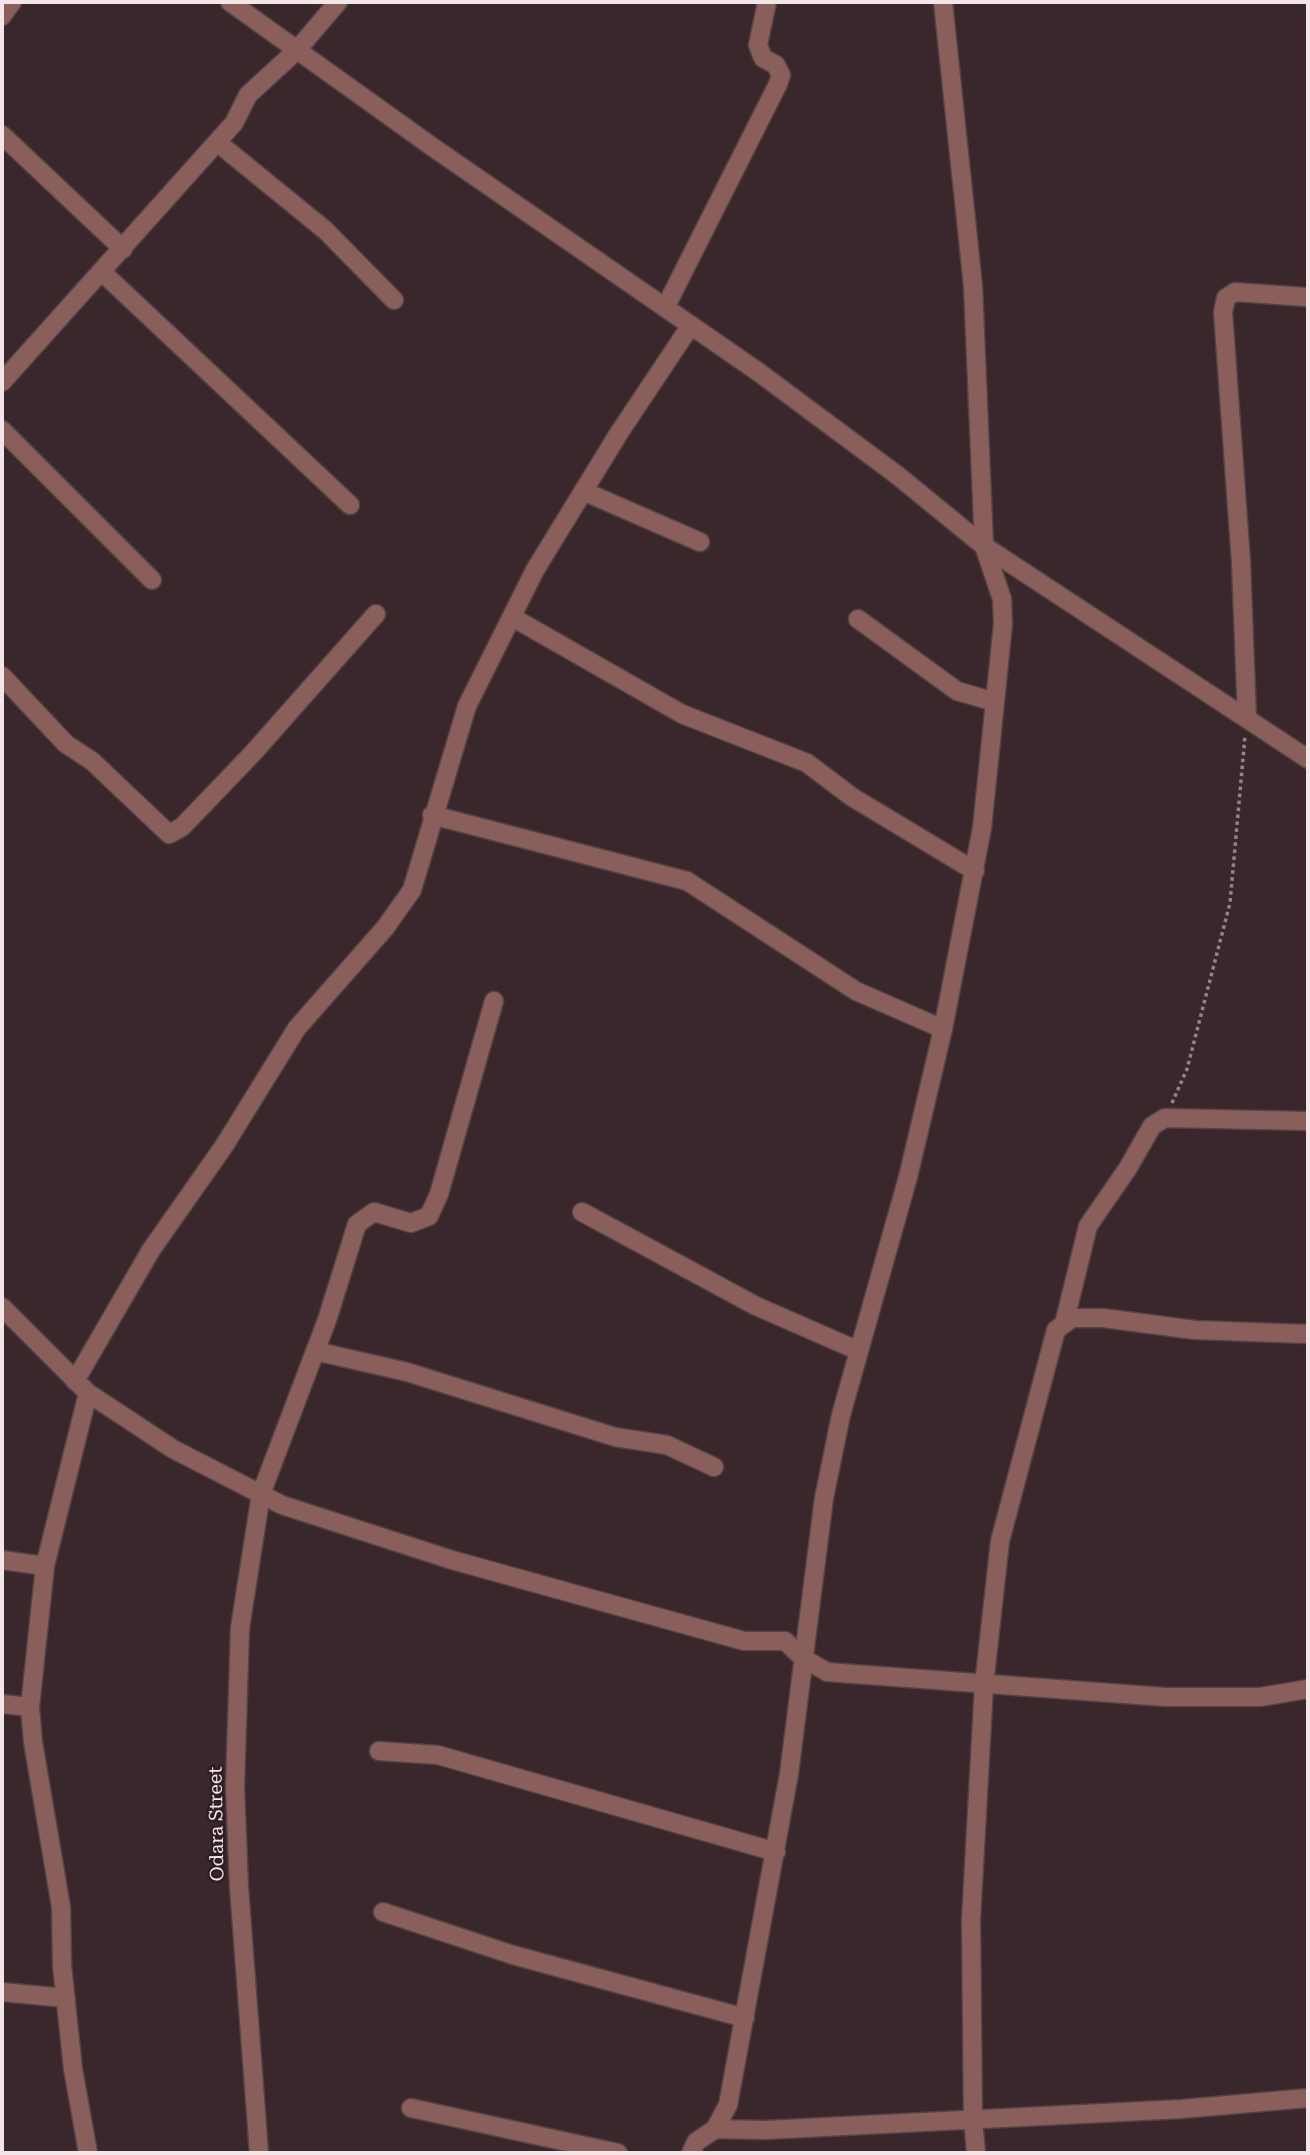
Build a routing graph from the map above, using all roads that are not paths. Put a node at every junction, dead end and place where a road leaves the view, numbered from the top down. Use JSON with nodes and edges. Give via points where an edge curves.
{"nodes":[{"id":1,"x":12,"y":2,"type":"edge"},
{"id":2,"x":230,"y":2,"type":"edge"},
{"id":3,"x":338,"y":2,"type":"edge"},
{"id":4,"x":767,"y":2,"type":"edge"},
{"id":5,"x":943,"y":2,"type":"edge"},
{"id":6,"x":2,"y":16,"type":"edge"},
{"id":7,"x":298,"y":50,"type":"junction"},
{"id":8,"x":2,"y":135,"type":"edge"},
{"id":9,"x":217,"y":142,"type":"junction"},
{"id":10,"x":123,"y":248,"type":"junction"},
{"id":11,"x":102,"y":272,"type":"junction"},
{"id":12,"x":1306,"y":297,"type":"dead end"},
{"id":13,"x":394,"y":300,"type":"dead end"},
{"id":14,"x":666,"y":306,"type":"junction"},
{"id":15,"x":691,"y":325,"type":"junction"},
{"id":16,"x":2,"y":382,"type":"edge"},
{"id":17,"x":2,"y":430,"type":"edge"},
{"id":18,"x":583,"y":491,"type":"junction"},
{"id":19,"x":350,"y":505,"type":"dead end"},
{"id":20,"x":700,"y":542,"type":"dead end"},
{"id":21,"x":984,"y":546,"type":"junction"},
{"id":22,"x":152,"y":580,"type":"dead end"},
{"id":23,"x":376,"y":614,"type":"dead end"},
{"id":24,"x":512,"y":617,"type":"junction"},
{"id":25,"x":858,"y":619,"type":"dead end"},
{"id":26,"x":2,"y":676,"type":"edge"},
{"id":27,"x":995,"y":702,"type":"junction"},
{"id":28,"x":1247,"y":718,"type":"junction"},
{"id":29,"x":1308,"y":759,"type":"edge"},
{"id":30,"x":432,"y":815,"type":"junction"},
{"id":31,"x":975,"y":871,"type":"junction"},
{"id":32,"x":494,"y":1002,"type":"dead end"},
{"id":33,"x":943,"y":1028,"type":"junction"},
{"id":34,"x":1308,"y":1121,"type":"edge"},
{"id":35,"x":582,"y":1212,"type":"dead end"},
{"id":36,"x":2,"y":1307,"type":"edge"},
{"id":37,"x":1064,"y":1324,"type":"junction"},
{"id":38,"x":1308,"y":1334,"type":"edge"},
{"id":39,"x":315,"y":1351,"type":"junction"},
{"id":40,"x":859,"y":1351,"type":"junction"},
{"id":41,"x":81,"y":1387,"type":"junction"},
{"id":42,"x":714,"y":1468,"type":"dead end"},
{"id":43,"x":261,"y":1494,"type":"junction"},
{"id":44,"x":2,"y":1560,"type":"edge"},
{"id":45,"x":45,"y":1566,"type":"junction"},
{"id":46,"x":803,"y":1658,"type":"junction"},
{"id":47,"x":984,"y":1685,"type":"junction"},
{"id":48,"x":1308,"y":1689,"type":"edge"},
{"id":49,"x":2,"y":1704,"type":"edge"},
{"id":50,"x":30,"y":1707,"type":"junction"},
{"id":51,"x":379,"y":1751,"type":"dead end"},
{"id":52,"x":776,"y":1852,"type":"junction"},
{"id":53,"x":383,"y":1912,"type":"dead end"},
{"id":54,"x":2,"y":1992,"type":"edge"},
{"id":55,"x":66,"y":1998,"type":"junction"},
{"id":56,"x":745,"y":2018,"type":"junction"},
{"id":57,"x":1308,"y":2098,"type":"edge"},
{"id":58,"x":411,"y":2108,"type":"dead end"},
{"id":59,"x":973,"y":2118,"type":"junction"},
{"id":60,"x":715,"y":2129,"type":"junction"},
{"id":61,"x":88,"y":2153,"type":"edge"},
{"id":62,"x":259,"y":2153,"type":"edge"},
{"id":63,"x":618,"y":2153,"type":"edge"},
{"id":64,"x":691,"y":2153,"type":"edge"},
{"id":65,"x":976,"y":2153,"type":"edge"}],
"edges":[{"from":1,"to":6,"type":"street"},
{"from":2,"to":7,"type":"street"},
{"from":3,"to":7,"type":"street"},
{"from":4,"to":14,"type":"street","via":[[758,45],[763,58],[776,65],[778,84]]},
{"from":5,"to":21,"type":"street","via":[[974,286]]},
{"from":7,"to":9,"type":"street","via":[[248,95],[234,123]]},
{"from":7,"to":14,"type":"street"},
{"from":8,"to":10,"type":"street"},
{"from":9,"to":10,"type":"street"},
{"from":9,"to":13,"type":"street","via":[[325,230]]},
{"from":10,"to":11,"type":"street"},
{"from":11,"to":16,"type":"street"},
{"from":11,"to":19,"type":"street"},
{"from":12,"to":28,"type":"street","via":[[1235,292],[1226,298],[1223,312]]},
{"from":14,"to":15,"type":"street"},
{"from":15,"to":18,"type":"street"},
{"from":15,"to":21,"type":"street","via":[[897,475]]},
{"from":17,"to":22,"type":"street"},
{"from":18,"to":20,"type":"street"},
{"from":18,"to":24,"type":"street"},
{"from":21,"to":27,"type":"street","via":[[1003,599]]},
{"from":21,"to":28,"type":"street"},
{"from":23,"to":26,"type":"street","via":[[253,753],[182,827],[169,834],[92,761],[66,744]]},
{"from":24,"to":30,"type":"street","via":[[467,706]]},
{"from":24,"to":31,"type":"street","via":[[682,713],[807,763],[852,797]]},
{"from":25,"to":27,"type":"street","via":[[957,691]]},
{"from":27,"to":31,"type":"street"},
{"from":28,"to":29,"type":"street"},
{"from":30,"to":33,"type":"street","via":[[687,881],[844,985]]},
{"from":30,"to":41,"type":"street","via":[[412,890],[385,928],[297,1028],[225,1146],[151,1250]]},
{"from":31,"to":33,"type":"street"},
{"from":32,"to":39,"type":"street","name":"Odara Street","via":[[429,1216],[411,1223],[374,1212],[357,1224]]},
{"from":33,"to":40,"type":"street","via":[[908,1177]]},
{"from":34,"to":37,"type":"street","via":[[1165,1118],[1152,1126],[1087,1226]]},
{"from":35,"to":40,"type":"street","via":[[756,1306]]},
{"from":36,"to":41,"type":"street"},
{"from":37,"to":38,"type":"street","via":[[1072,1318],[1103,1318],[1195,1331]]},
{"from":37,"to":47,"type":"street","via":[[1056,1329],[1000,1541]]},
{"from":39,"to":42,"type":"street","via":[[407,1372],[615,1437],[667,1446]]},
{"from":39,"to":43,"type":"street","name":"Odara Street"},
{"from":40,"to":46,"type":"street","via":[[824,1498]]},
{"from":41,"to":43,"type":"street","via":[[173,1449]]},
{"from":41,"to":45,"type":"street"},
{"from":43,"to":46,"type":"street","via":[[282,1505],[452,1560],[744,1641],[785,1641]]},
{"from":43,"to":62,"type":"street","name":"Odara Street","via":[[240,1628],[235,1787]]},
{"from":44,"to":45,"type":"street"},
{"from":45,"to":50,"type":"street"},
{"from":46,"to":47,"type":"street","via":[[827,1672]]},
{"from":46,"to":52,"type":"street"},
{"from":47,"to":48,"type":"street","via":[[1165,1697],[1260,1697]]},
{"from":47,"to":59,"type":"street","via":[[971,1920]]},
{"from":49,"to":50,"type":"street"},
{"from":50,"to":55,"type":"street","via":[[61,1907]]},
{"from":51,"to":52,"type":"street","via":[[438,1755]]},
{"from":52,"to":56,"type":"street"},
{"from":53,"to":56,"type":"street","via":[[513,1955]]},
{"from":54,"to":55,"type":"street"},
{"from":55,"to":61,"type":"street"},
{"from":56,"to":60,"type":"street","via":[[728,2105]]},
{"from":57,"to":59,"type":"street"},
{"from":58,"to":63,"type":"street"},
{"from":59,"to":60,"type":"street"},
{"from":59,"to":65,"type":"street"},
{"from":60,"to":64,"type":"street","via":[[696,2142]]}]}
